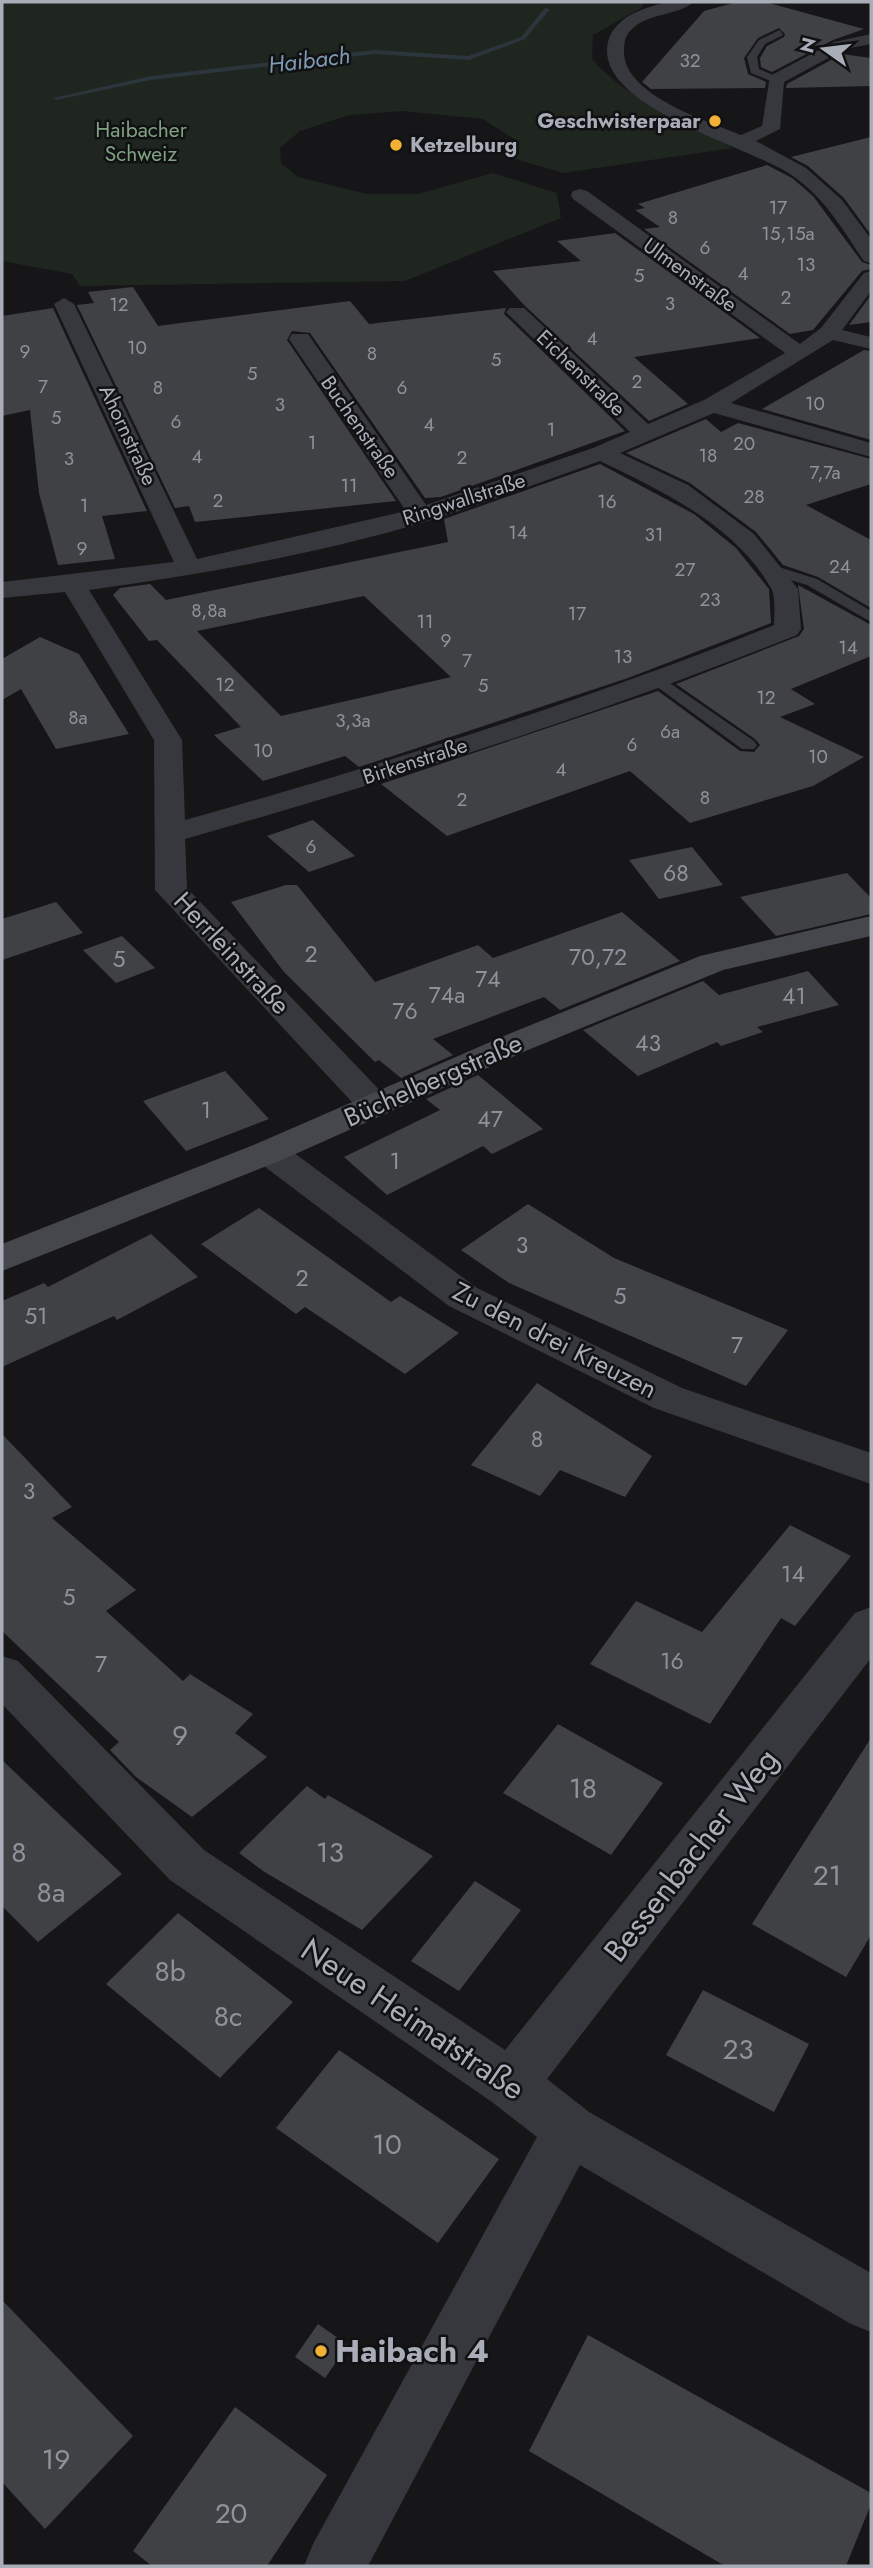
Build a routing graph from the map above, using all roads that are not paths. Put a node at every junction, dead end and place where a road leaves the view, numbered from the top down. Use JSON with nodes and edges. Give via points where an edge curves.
{"nodes":[{"id":1,"x":685,"y":2,"type":"edge"},
{"id":2,"x":664,"y":5,"type":"edge"},
{"id":3,"x":780,"y":33,"type":"dead end"},
{"id":4,"x":871,"y":39,"type":"edge"},
{"id":5,"x":776,"y":80,"type":"junction"},
{"id":6,"x":744,"y":140,"type":"junction"},
{"id":7,"x":580,"y":195,"type":"dead end"},
{"id":8,"x":871,"y":257,"type":"edge"},
{"id":9,"x":871,"y":277,"type":"edge"},
{"id":10,"x":65,"y":304,"type":"dead end"},
{"id":11,"x":517,"y":312,"type":"dead end"},
{"id":12,"x":829,"y":333,"type":"junction"},
{"id":13,"x":300,"y":339,"type":"dead end"},
{"id":14,"x":871,"y":343,"type":"edge"},
{"id":15,"x":800,"y":354,"type":"junction"},
{"id":16,"x":712,"y":405,"type":"junction"},
{"id":17,"x":645,"y":434,"type":"junction"},
{"id":18,"x":871,"y":450,"type":"edge"},
{"id":19,"x":601,"y":453,"type":"junction"},
{"id":20,"x":421,"y":515,"type":"junction"},
{"id":21,"x":189,"y":568,"type":"junction"},
{"id":22,"x":769,"y":569,"type":"junction"},
{"id":23,"x":73,"y":584,"type":"junction"},
{"id":24,"x":2,"y":590,"type":"edge"},
{"id":25,"x":871,"y":617,"type":"edge"},
{"id":26,"x":658,"y":680,"type":"junction"},
{"id":27,"x":748,"y":745,"type":"dead end"},
{"id":28,"x":170,"y":834,"type":"junction"},
{"id":29,"x":871,"y":926,"type":"edge"},
{"id":30,"x":375,"y":1106,"type":"junction"},
{"id":31,"x":269,"y":1152,"type":"junction"},
{"id":32,"x":2,"y":1258,"type":"edge"},
{"id":33,"x":871,"y":1469,"type":"edge"},
{"id":34,"x":871,"y":1625,"type":"edge"},
{"id":35,"x":2,"y":1674,"type":"edge"},
{"id":36,"x":511,"y":2084,"type":"junction"},
{"id":37,"x":570,"y":2130,"type":"junction"},
{"id":38,"x":871,"y":2304,"type":"edge"},
{"id":39,"x":335,"y":2566,"type":"edge"}],
"edges":[{"from":1,"to":2,"type":"street"},
{"from":2,"to":6,"type":"street","via":[[626,26],[616,39],[614,54],[624,77],[654,101]]},
{"from":3,"to":5,"type":"lane","via":[[762,42],[752,57],[754,71]]},
{"from":4,"to":5,"type":"street","via":[[840,45]]},
{"from":5,"to":6,"type":"street","via":[[771,129]]},
{"from":6,"to":8,"type":"street","via":[[788,164],[830,196],[859,230]]},
{"from":7,"to":15,"type":"street","name":"Ulmenstraße"},
{"from":9,"to":12,"type":"street","name":"Ringwallstraße"},
{"from":10,"to":21,"type":"street","name":"Ahornstraße"},
{"from":11,"to":17,"type":"street","name":"Eichenstraße"},
{"from":12,"to":14,"type":"street"},
{"from":12,"to":15,"type":"street","name":"Ringwallstraße"},
{"from":13,"to":20,"type":"street","name":"Buchenstraße"},
{"from":15,"to":16,"type":"street","name":"Ringwallstraße"},
{"from":16,"to":17,"type":"street","name":"Ringwallstraße"},
{"from":16,"to":18,"type":"street"},
{"from":17,"to":19,"type":"street","name":"Ringwallstraße"},
{"from":19,"to":20,"type":"street","name":"Ringwallstraße"},
{"from":19,"to":22,"type":"street","name":"Birkenstraße","via":[[679,490],[745,539]]},
{"from":20,"to":21,"type":"street","name":"Ringwallstraße"},
{"from":21,"to":23,"type":"street","name":"Ringwallstraße"},
{"from":22,"to":25,"type":"lane","via":[[812,582]]},
{"from":22,"to":26,"type":"street","name":"Birkenstraße","via":[[785,589],[788,629]]},
{"from":23,"to":24,"type":"street","name":"Ringwallstraße"},
{"from":23,"to":28,"type":"street","name":"Herrleinstraße","via":[[167,740]]},
{"from":26,"to":27,"type":"lane"},
{"from":26,"to":28,"type":"street","name":"Birkenstraße","via":[[290,801]]},
{"from":28,"to":30,"type":"street","name":"Herrleinstraße","via":[[171,890]]},
{"from":29,"to":30,"type":"street","name":"Büchelbergstraße","via":[[712,963]]},
{"from":30,"to":31,"type":"street","name":"Büchelbergstraße"},
{"from":31,"to":32,"type":"street","name":"Büchelbergstraße"},
{"from":31,"to":33,"type":"street","name":"Zu den drei Kreuzen","via":[[463,1297],[668,1398]]},
{"from":34,"to":36,"type":"street","name":"Bessenbacher Weg"},
{"from":35,"to":36,"type":"street","name":"Neue Heimatstraße","via":[[187,1866]]},
{"from":36,"to":37,"type":"street","name":"Neue Heimatstraße"},
{"from":37,"to":38,"type":"street","name":"Neue Heimatstraße"},
{"from":37,"to":39,"type":"street"}]}
